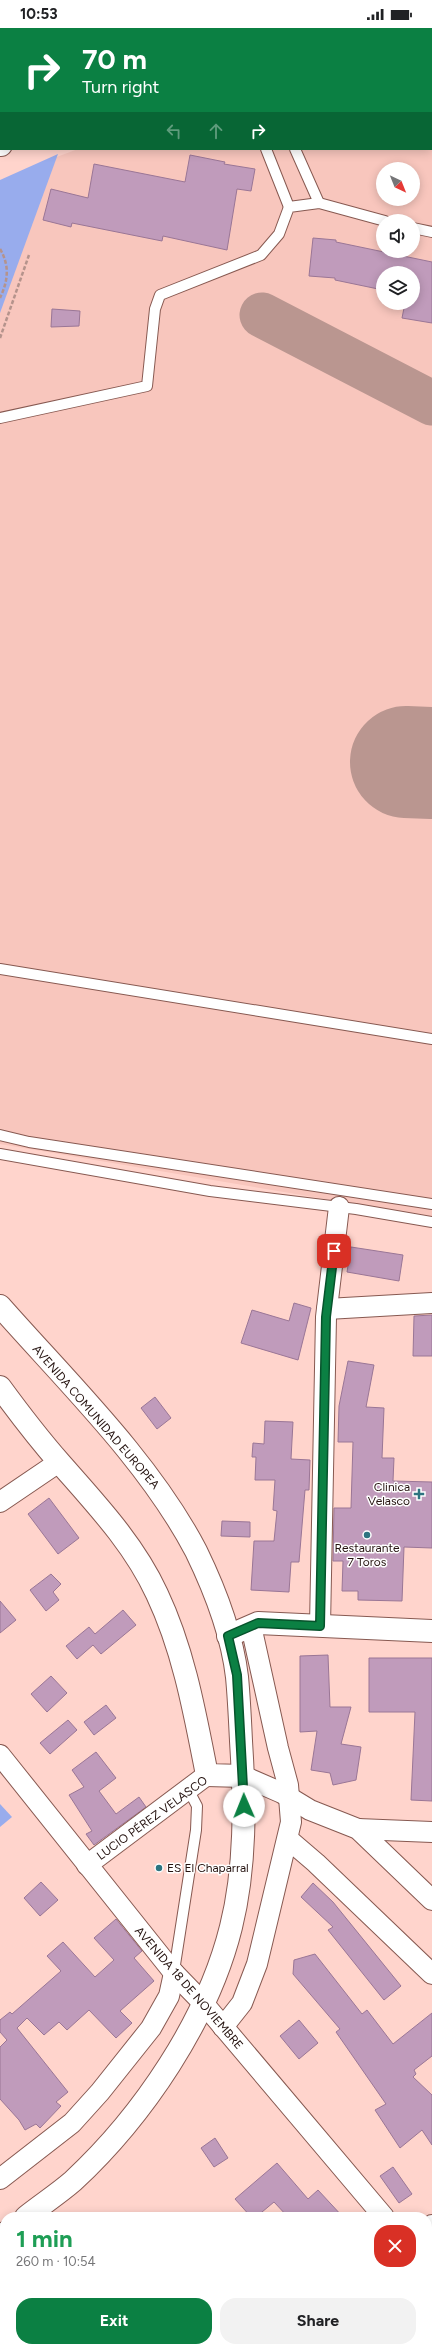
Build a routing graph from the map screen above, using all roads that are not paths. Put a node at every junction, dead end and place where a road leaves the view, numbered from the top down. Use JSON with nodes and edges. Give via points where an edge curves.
{"nodes":[{"id":1,"x":266,"y":150,"type":"edge"},
{"id":2,"x":295,"y":150,"type":"edge"},
{"id":3,"x":319,"y":203,"type":"junction"},
{"id":4,"x":289,"y":207,"type":"junction"},
{"id":5,"x":376,"y":219,"type":"edge"},
{"id":6,"x":420,"y":229,"type":"edge"},
{"id":7,"x":432,"y":232,"type":"edge"},
{"id":8,"x":0,"y":418,"type":"edge"},
{"id":9,"x":0,"y":969,"type":"edge"},
{"id":10,"x":432,"y":1039,"type":"edge"},
{"id":11,"x":0,"y":1135,"type":"edge"},
{"id":12,"x":0,"y":1154,"type":"edge"},
{"id":13,"x":432,"y":1204,"type":"edge"},
{"id":14,"x":339,"y":1207,"type":"junction"},
{"id":15,"x":432,"y":1222,"type":"edge"},
{"id":16,"x":432,"y":1303,"type":"edge"},
{"id":17,"x":0,"y":1306,"type":"edge"},
{"id":18,"x":327,"y":1309,"type":"junction"},
{"id":19,"x":0,"y":1387,"type":"edge"},
{"id":20,"x":59,"y":1462,"type":"junction"},
{"id":21,"x":0,"y":1502,"type":"edge"},
{"id":22,"x":251,"y":1626,"type":"junction"},
{"id":23,"x":320,"y":1626,"type":"junction"},
{"id":24,"x":432,"y":1631,"type":"edge"},
{"id":25,"x":228,"y":1636,"type":"junction"},
{"id":26,"x":0,"y":1755,"type":"edge"},
{"id":27,"x":207,"y":1775,"type":"junction"},
{"id":28,"x":243,"y":1776,"type":"junction"},
{"id":29,"x":188,"y":1789,"type":"junction"},
{"id":30,"x":289,"y":1798,"type":"junction"},
{"id":31,"x":358,"y":1829,"type":"junction"},
{"id":32,"x":432,"y":1832,"type":"edge"},
{"id":33,"x":288,"y":1839,"type":"junction"},
{"id":34,"x":87,"y":1865,"type":"junction"},
{"id":35,"x":432,"y":1900,"type":"edge"},
{"id":36,"x":174,"y":1973,"type":"junction"},
{"id":37,"x":432,"y":1974,"type":"edge"},
{"id":38,"x":204,"y":2004,"type":"junction"},
{"id":39,"x":223,"y":2027,"type":"junction"},
{"id":40,"x":0,"y":2178,"type":"edge"},
{"id":41,"x":33,"y":2212,"type":"edge"},
{"id":42,"x":380,"y":2212,"type":"edge"}],
"edges":[{"from":1,"to":4,"type":"lane"},
{"from":2,"to":3,"type":"lane"},
{"from":3,"to":4,"type":"lane"},
{"from":3,"to":5,"type":"lane"},
{"from":4,"to":8,"type":"lane","via":[[279,234],[261,255],[160,295],[155,309],[147,386]]},
{"from":6,"to":7,"type":"lane"},
{"from":9,"to":10,"type":"lane"},
{"from":11,"to":13,"type":"lane","via":[[29,1142]]},
{"from":12,"to":14,"type":"lane","via":[[210,1191]]},
{"from":14,"to":15,"type":"lane"},
{"from":14,"to":18,"type":"street"},
{"from":16,"to":18,"type":"street"},
{"from":17,"to":25,"type":"main road","name":"AVENIDA COMUNIDAD EUROPEA","via":[[129,1453],[165,1498],[213,1588]]},
{"from":18,"to":23,"type":"street"},
{"from":19,"to":20,"type":"main road"},
{"from":20,"to":21,"type":"street"},
{"from":20,"to":27,"type":"main road","via":[[123,1537],[157,1594],[172,1630],[193,1705]]},
{"from":22,"to":23,"type":"main road","via":[[258,1623]]},
{"from":22,"to":25,"type":"main road"},
{"from":22,"to":30,"type":"street"},
{"from":23,"to":24,"type":"main road"},
{"from":25,"to":28,"type":"main road","name":"AVENIDA COMUNIDAD EUROPEA","via":[[237,1675]]},
{"from":26,"to":34,"type":"street","name":"AVENIDA 18 DE NOVIEMBRE"},
{"from":27,"to":28,"type":"main road","name":"LUCIO PÉREZ VELASCO"},
{"from":27,"to":29,"type":"street","name":"LUCIO PÉREZ VELASCO"},
{"from":28,"to":30,"type":"street"},
{"from":28,"to":38,"type":"main road","name":"AVENIDA COMUNIDAD EUROPEA","via":[[244,1821],[237,1896],[231,1928]]},
{"from":29,"to":34,"type":"street","name":"LUCIO PÉREZ VELASCO"},
{"from":29,"to":36,"type":"lane","via":[[197,1806],[196,1830]]},
{"from":30,"to":31,"type":"street","via":[[310,1810]]},
{"from":30,"to":33,"type":"street","via":[[291,1822]]},
{"from":31,"to":32,"type":"street"},
{"from":31,"to":35,"type":"street"},
{"from":33,"to":37,"type":"street","via":[[316,1862]]},
{"from":33,"to":39,"type":"street","via":[[257,1964],[242,2003]]},
{"from":34,"to":36,"type":"street","name":"AVENIDA 18 DE NOVIEMBRE"},
{"from":36,"to":38,"type":"street","name":"AVENIDA 18 DE NOVIEMBRE"},
{"from":36,"to":40,"type":"street","via":[[169,1996],[151,2028],[100,2092],[72,2123]]},
{"from":38,"to":39,"type":"street","name":"AVENIDA 18 DE NOVIEMBRE"},
{"from":38,"to":41,"type":"main road","name":"AVENIDA COMUNIDAD EUROPEA","via":[[175,2055],[132,2118],[72,2182]]},
{"from":39,"to":42,"type":"street","name":"AVENIDA 18 DE NOVIEMBRE"}]}
